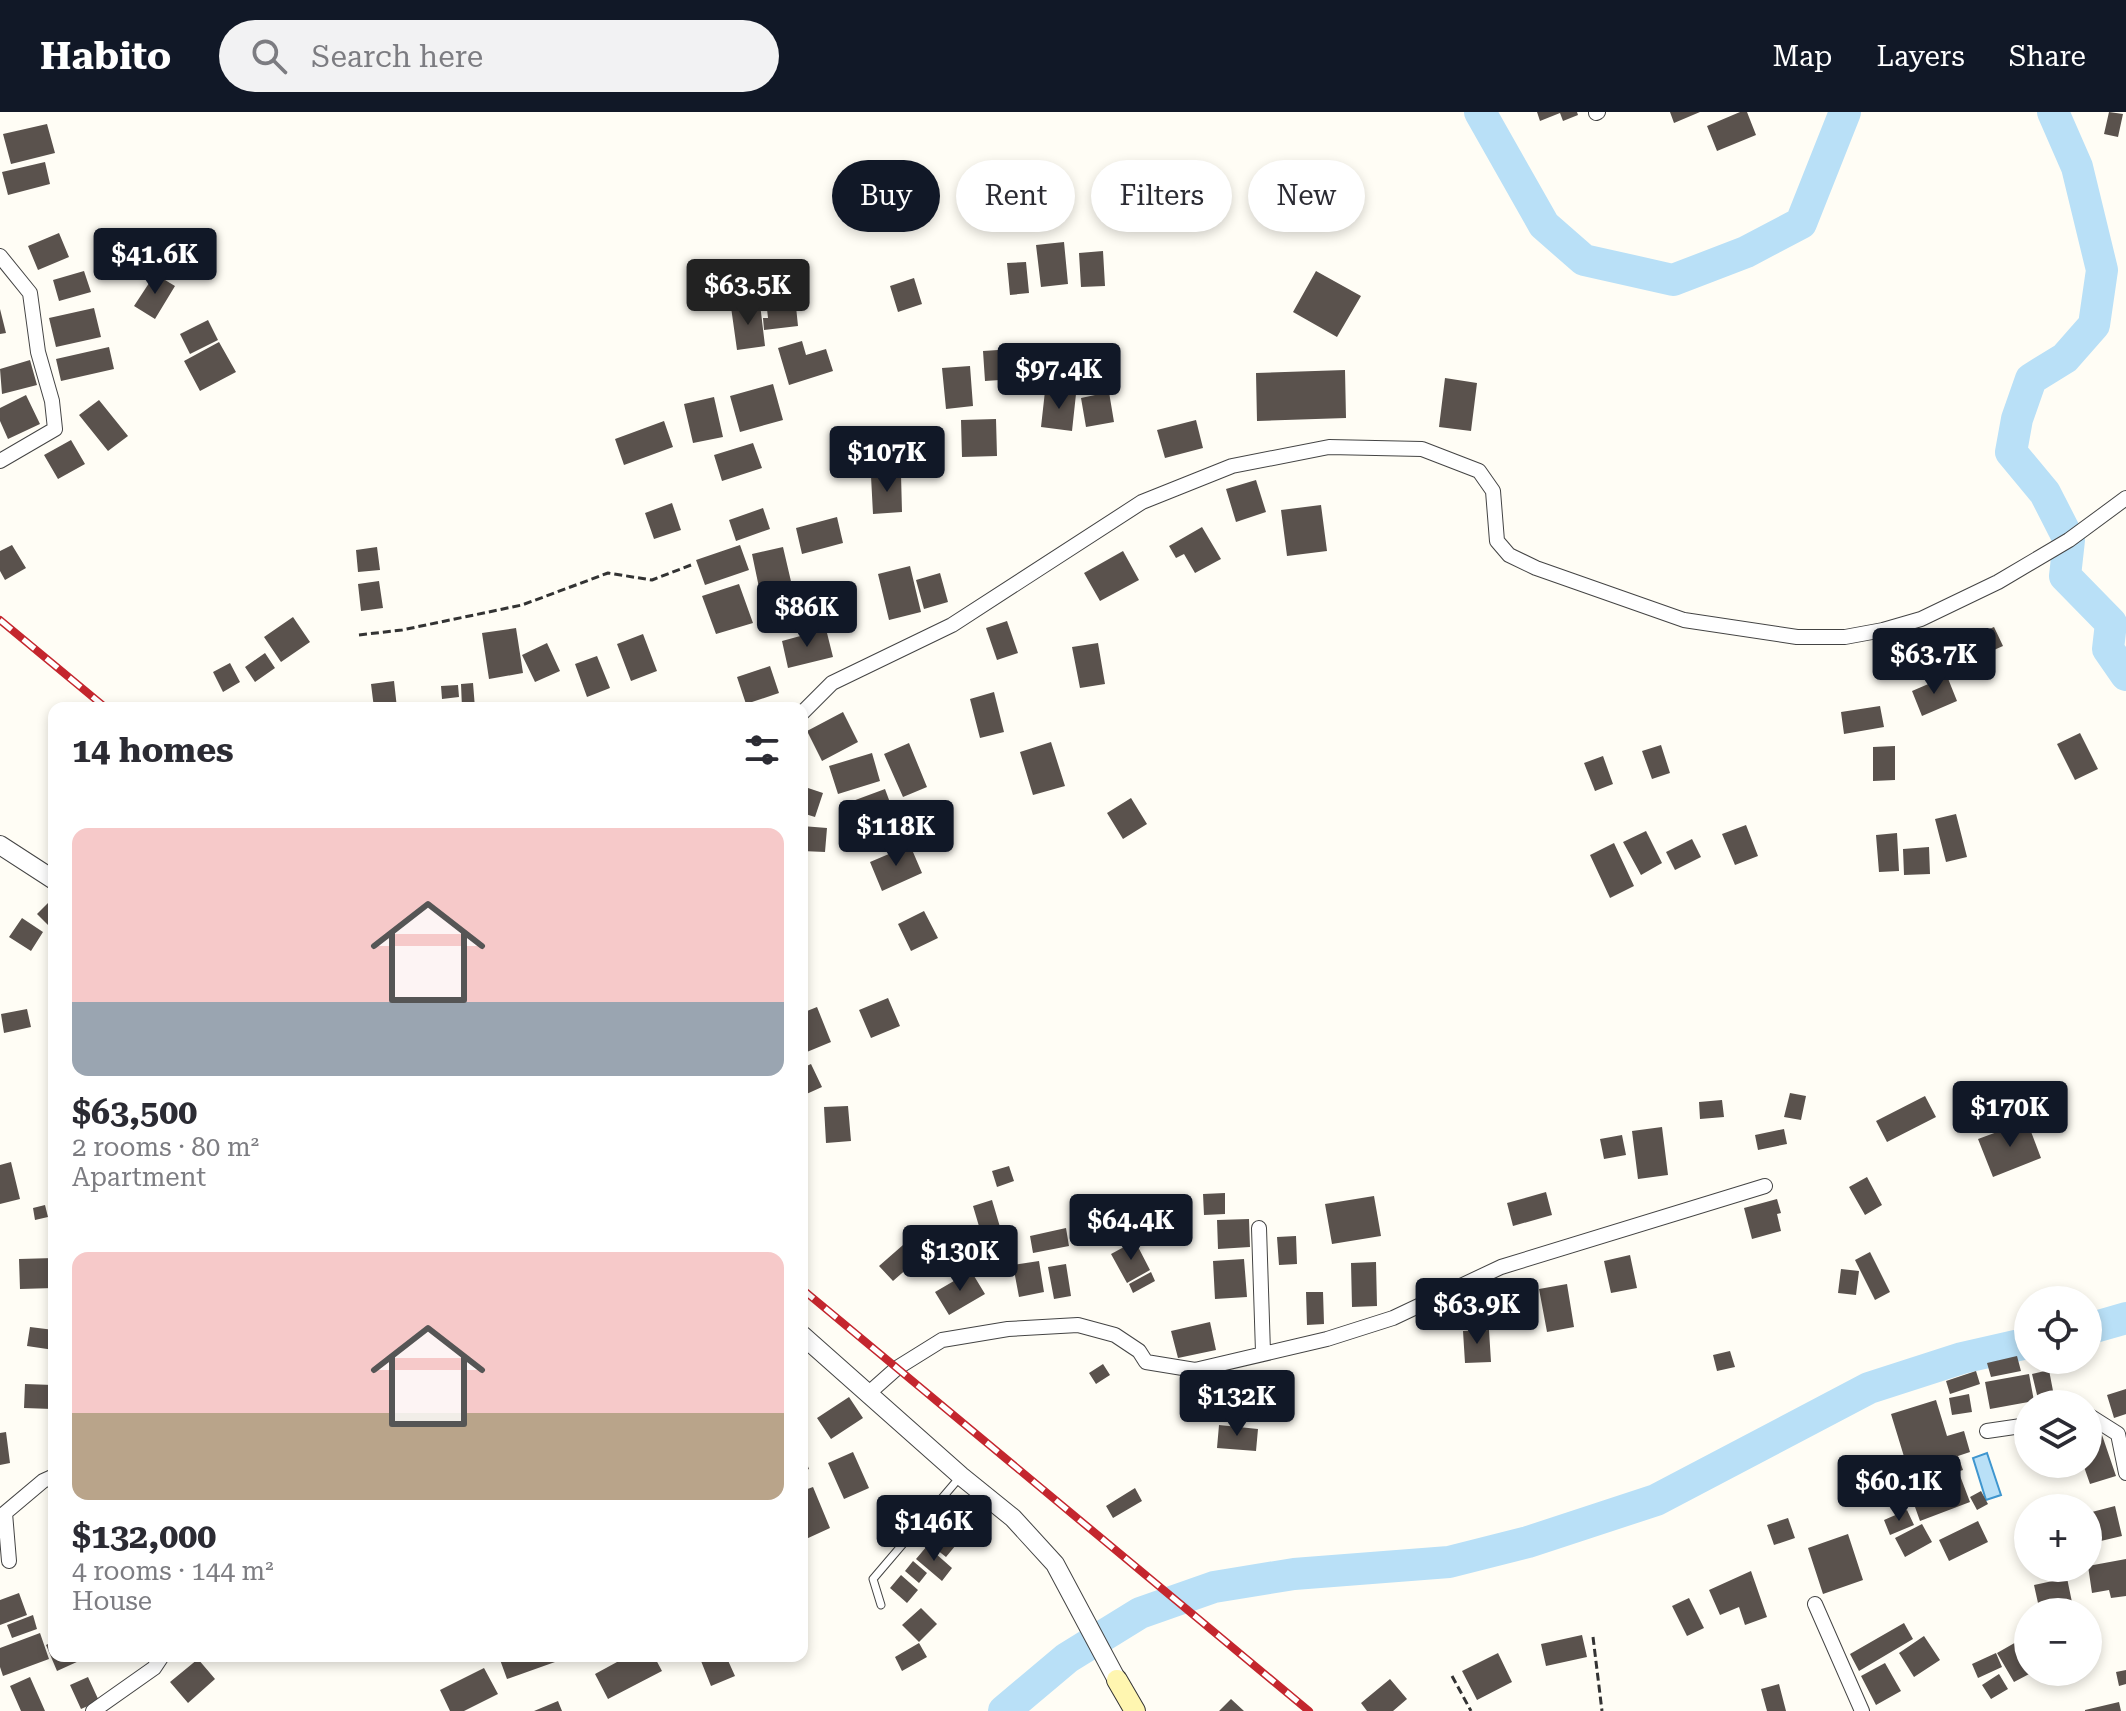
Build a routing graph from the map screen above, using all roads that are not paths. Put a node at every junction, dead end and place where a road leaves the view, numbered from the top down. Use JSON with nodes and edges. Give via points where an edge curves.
{"nodes":[{"id":1,"x":0,"y":256,"type":"edge"},
{"id":2,"x":0,"y":461,"type":"edge"},
{"id":3,"x":2126,"y":498,"type":"edge"},
{"id":4,"x":808,"y":707,"type":"edge"},
{"id":5,"x":0,"y":845,"type":"edge"},
{"id":6,"x":48,"y":876,"type":"edge"},
{"id":7,"x":1765,"y":1186,"type":"dead end"},
{"id":8,"x":1259,"y":1228,"type":"dead end"},
{"id":9,"x":808,"y":1340,"type":"edge"},
{"id":10,"x":1263,"y":1352,"type":"junction"},
{"id":11,"x":870,"y":1392,"type":"junction"},
{"id":12,"x":2102,"y":1423,"type":"edge"},
{"id":13,"x":2014,"y":1427,"type":"edge"},
{"id":14,"x":1987,"y":1431,"type":"dead end"},
{"id":15,"x":2126,"y":1473,"type":"edge"},
{"id":16,"x":961,"y":1476,"type":"junction"},
{"id":17,"x":48,"y":1479,"type":"edge"},
{"id":18,"x":9,"y":1561,"type":"dead end"},
{"id":19,"x":1815,"y":1604,"type":"dead end"},
{"id":20,"x":881,"y":1605,"type":"dead end"},
{"id":21,"x":158,"y":1662,"type":"edge"},
{"id":22,"x":1117,"y":1680,"type":"joint"},
{"id":23,"x":93,"y":1711,"type":"edge"},
{"id":24,"x":1135,"y":1711,"type":"edge"},
{"id":25,"x":1862,"y":1711,"type":"edge"}],
"edges":[{"from":1,"to":2,"type":"street","via":[[30,293],[55,429]]},
{"from":3,"to":4,"type":"street","via":[[1998,582],[1921,619],[1845,637],[1797,637],[1684,620],[1536,568],[1509,555],[1497,541],[1493,491],[1479,471],[1422,449],[1329,447],[1232,466],[1142,502],[952,625],[832,683]]},
{"from":5,"to":6,"type":"street"},
{"from":7,"to":10,"type":"street","via":[[1501,1267],[1393,1318]]},
{"from":8,"to":10,"type":"street"},
{"from":9,"to":11,"type":"street"},
{"from":10,"to":11,"type":"street","via":[[1195,1370],[1146,1362],[1115,1335],[1078,1325],[1008,1329],[942,1340]]},
{"from":11,"to":16,"type":"street"},
{"from":12,"to":15,"type":"street","via":[[2118,1434]]},
{"from":13,"to":14,"type":"street"},
{"from":16,"to":20,"type":"lane","via":[[873,1579]]},
{"from":16,"to":22,"type":"street","via":[[1013,1518],[1055,1564]]},
{"from":17,"to":18,"type":"street","via":[[5,1513]]},
{"from":19,"to":25,"type":"street"},
{"from":21,"to":23,"type":"street"},
{"from":22,"to":24,"type":"main road"}]}
